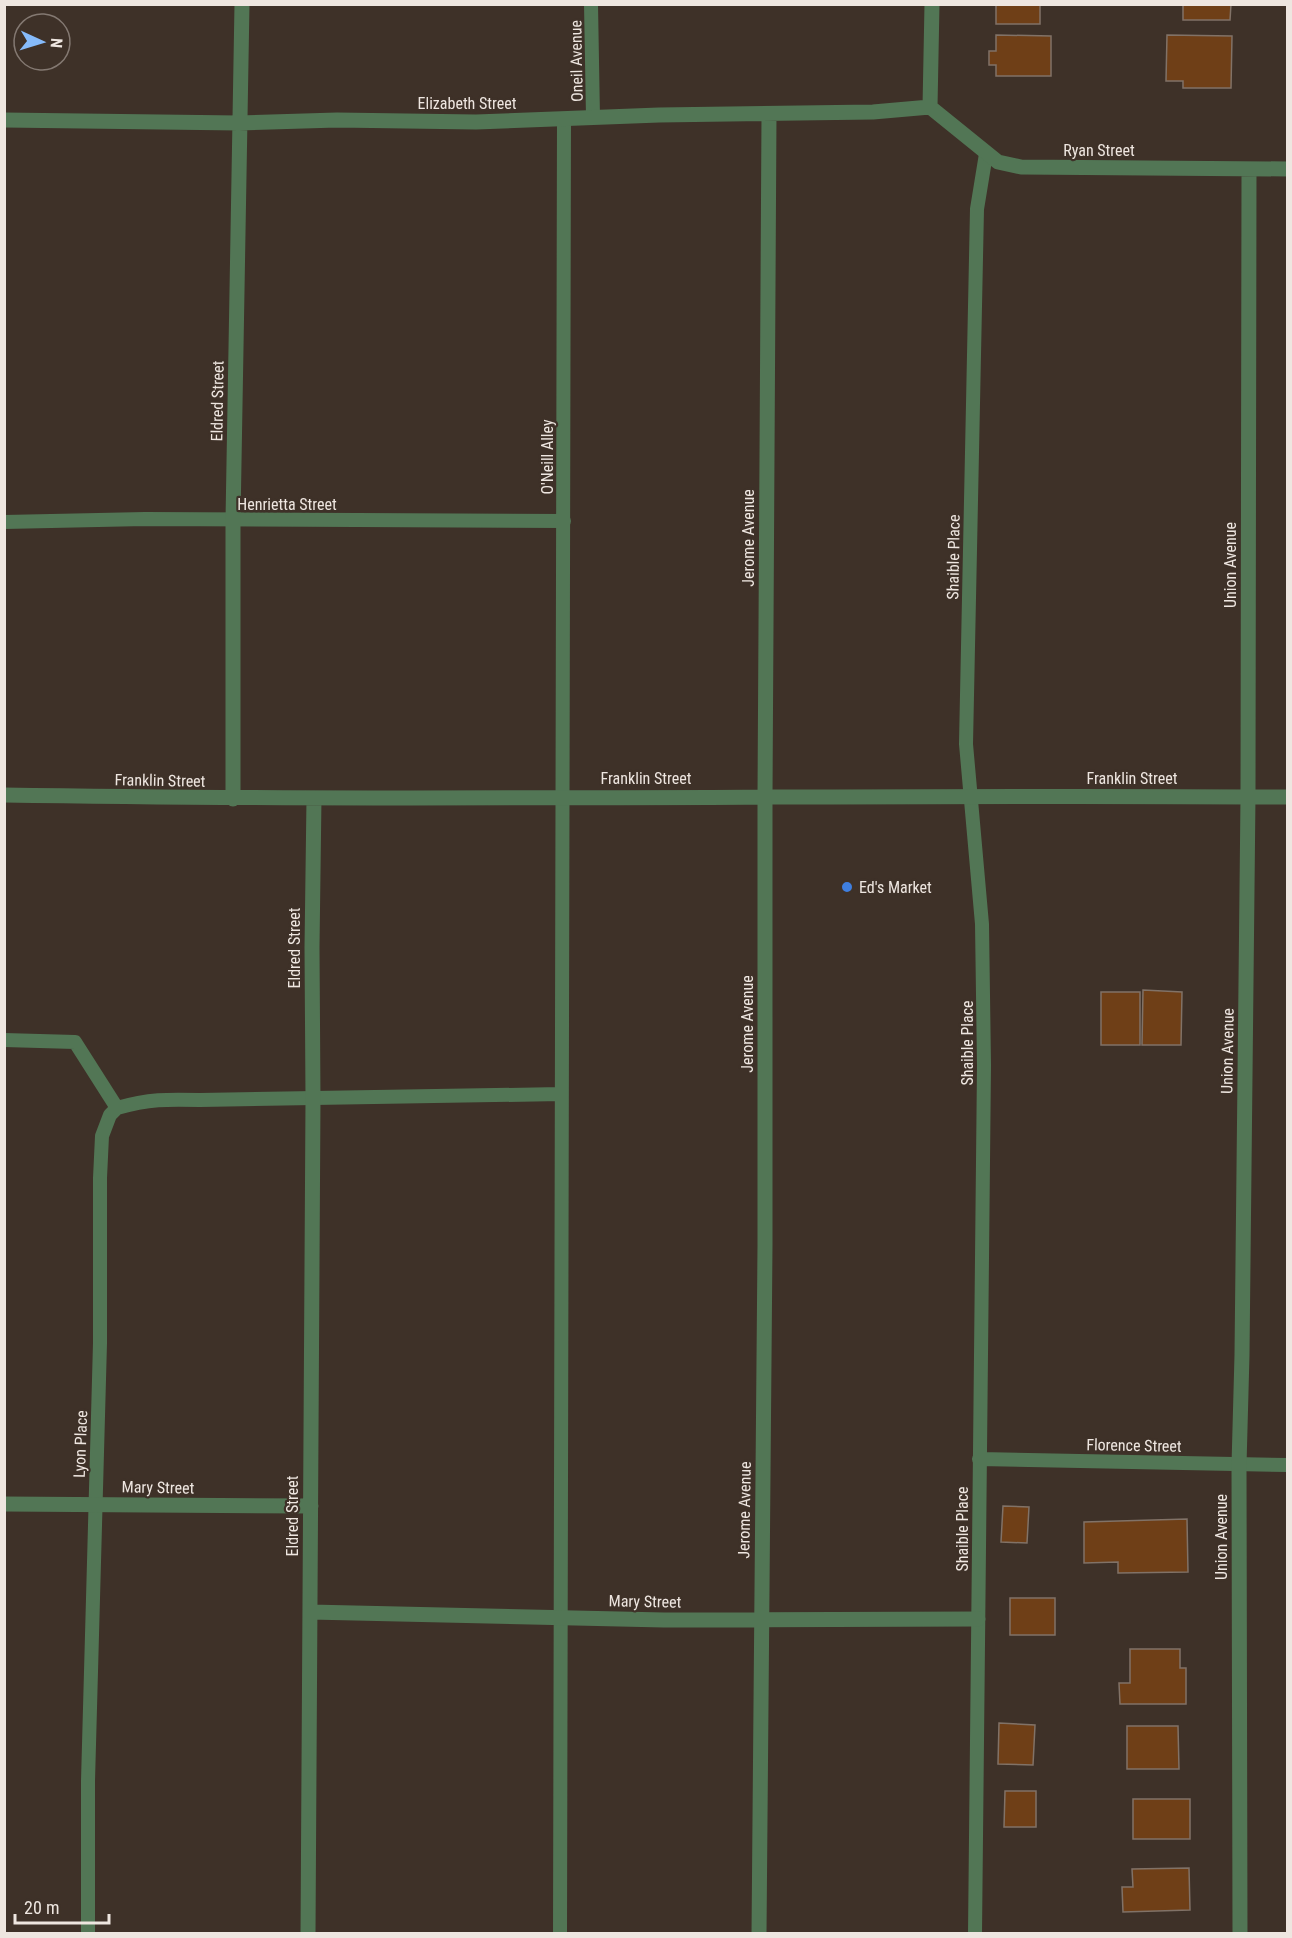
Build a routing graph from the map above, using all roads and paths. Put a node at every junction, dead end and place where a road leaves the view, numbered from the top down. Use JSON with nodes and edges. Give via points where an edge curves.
{"nodes":[{"id":1,"x":242,"y":4,"type":"edge"},
{"id":2,"x":591,"y":4,"type":"edge"},
{"id":3,"x":932,"y":4,"type":"edge"},
{"id":4,"x":930,"y":107,"type":"junction"},
{"id":5,"x":769,"y":115,"type":"junction"},
{"id":6,"x":593,"y":117,"type":"junction"},
{"id":7,"x":564,"y":119,"type":"junction"},
{"id":8,"x":4,"y":120,"type":"edge"},
{"id":9,"x":240,"y":123,"type":"junction"},
{"id":10,"x":986,"y":154,"type":"junction"},
{"id":11,"x":1249,"y":169,"type":"junction"},
{"id":12,"x":1287,"y":170,"type":"edge"},
{"id":13,"x":233,"y":520,"type":"junction"},
{"id":14,"x":564,"y":521,"type":"junction"},
{"id":15,"x":8,"y":522,"type":"edge"},
{"id":16,"x":4,"y":795,"type":"edge"},
{"id":17,"x":562,"y":796,"type":"junction"},
{"id":18,"x":765,"y":796,"type":"junction"},
{"id":19,"x":969,"y":796,"type":"junction"},
{"id":20,"x":1248,"y":796,"type":"junction"},
{"id":21,"x":1287,"y":796,"type":"edge"},
{"id":22,"x":314,"y":798,"type":"junction"},
{"id":23,"x":233,"y":799,"type":"junction"},
{"id":24,"x":4,"y":1040,"type":"edge"},
{"id":25,"x":561,"y":1094,"type":"junction"},
{"id":26,"x":313,"y":1099,"type":"junction"},
{"id":27,"x":117,"y":1108,"type":"junction"},
{"id":28,"x":979,"y":1459,"type":"junction"},
{"id":29,"x":1239,"y":1465,"type":"junction"},
{"id":30,"x":1287,"y":1465,"type":"edge"},
{"id":31,"x":4,"y":1504,"type":"edge"},
{"id":32,"x":95,"y":1504,"type":"junction"},
{"id":33,"x":310,"y":1506,"type":"junction"},
{"id":34,"x":310,"y":1612,"type":"junction"},
{"id":35,"x":561,"y":1616,"type":"junction"},
{"id":36,"x":760,"y":1619,"type":"junction"},
{"id":37,"x":978,"y":1619,"type":"junction"},
{"id":38,"x":88,"y":1934,"type":"edge"},
{"id":39,"x":308,"y":1934,"type":"edge"},
{"id":40,"x":560,"y":1934,"type":"edge"},
{"id":41,"x":759,"y":1934,"type":"edge"},
{"id":42,"x":975,"y":1934,"type":"edge"},
{"id":43,"x":1240,"y":1934,"type":"edge"}],
"edges":[{"from":1,"to":9,"type":"street","name":"Eldred Street"},
{"from":2,"to":6,"type":"lane","name":"Oneil Avenue"},
{"from":3,"to":4,"type":"street"},
{"from":4,"to":5,"type":"street","name":"Elizabeth Street"},
{"from":4,"to":10,"type":"street","name":"Ryan Street"},
{"from":5,"to":6,"type":"street","name":"Elizabeth Street"},
{"from":5,"to":18,"type":"street","name":"Jerome Avenue"},
{"from":6,"to":7,"type":"street","name":"Elizabeth Street"},
{"from":7,"to":9,"type":"street","name":"Elizabeth Street"},
{"from":7,"to":14,"type":"lane","name":"O'Neill Alley"},
{"from":8,"to":9,"type":"street","name":"Elizabeth Street"},
{"from":9,"to":13,"type":"street","name":"Eldred Street"},
{"from":10,"to":11,"type":"street","name":"Ryan Street","via":[[998,162],[1021,167]]},
{"from":10,"to":19,"type":"lane","name":"Shaible Place","via":[[976,209],[966,744]]},
{"from":11,"to":12,"type":"street","name":"Ryan Street"},
{"from":11,"to":20,"type":"street","name":"Union Avenue"},
{"from":13,"to":14,"type":"lane","name":"Henrietta Street"},
{"from":13,"to":15,"type":"lane","name":"Henrietta Street"},
{"from":13,"to":23,"type":"street","name":"Eldred Street"},
{"from":14,"to":17,"type":"lane","name":"O'Neill Alley"},
{"from":16,"to":23,"type":"street","name":"Franklin Street"},
{"from":17,"to":18,"type":"street","name":"Franklin Street"},
{"from":17,"to":22,"type":"street","name":"Franklin Street"},
{"from":17,"to":25,"type":"lane","name":"O'Neill Alley"},
{"from":18,"to":19,"type":"street","name":"Franklin Street"},
{"from":18,"to":36,"type":"street","name":"Jerome Avenue"},
{"from":19,"to":20,"type":"street","name":"Franklin Street"},
{"from":19,"to":28,"type":"lane","name":"Shaible Place","via":[[982,924]]},
{"from":20,"to":21,"type":"street","name":"Franklin Street"},
{"from":20,"to":29,"type":"street","name":"Union Avenue"},
{"from":22,"to":23,"type":"street","name":"Franklin Street"},
{"from":22,"to":26,"type":"street","name":"Eldred Street"},
{"from":24,"to":27,"type":"lane","via":[[75,1042]]},
{"from":25,"to":26,"type":"lane"},
{"from":25,"to":35,"type":"lane","name":"O'Neill Alley"},
{"from":26,"to":27,"type":"lane","via":[[159,1099]]},
{"from":26,"to":33,"type":"street","name":"Eldred Street"},
{"from":27,"to":32,"type":"lane","name":"Lyon Place","via":[[102,1136]]},
{"from":28,"to":29,"type":"lane","name":"Florence Street"},
{"from":28,"to":37,"type":"lane","name":"Shaible Place"},
{"from":29,"to":30,"type":"lane","name":"Florence Street"},
{"from":29,"to":43,"type":"street","name":"Union Avenue"},
{"from":31,"to":32,"type":"street","name":"Mary Street"},
{"from":32,"to":33,"type":"street","name":"Mary Street"},
{"from":32,"to":38,"type":"lane","name":"Lyon Place"},
{"from":33,"to":34,"type":"street","name":"Eldred Street"},
{"from":34,"to":35,"type":"street","name":"Mary Street"},
{"from":34,"to":39,"type":"street","name":"Eldred Street"},
{"from":35,"to":36,"type":"street","name":"Mary Street"},
{"from":35,"to":40,"type":"lane","name":"O'Neill Alley"},
{"from":36,"to":37,"type":"street","name":"Mary Street"},
{"from":36,"to":41,"type":"street","name":"Jerome Avenue"},
{"from":37,"to":42,"type":"lane","name":"Shaible Place"}]}
